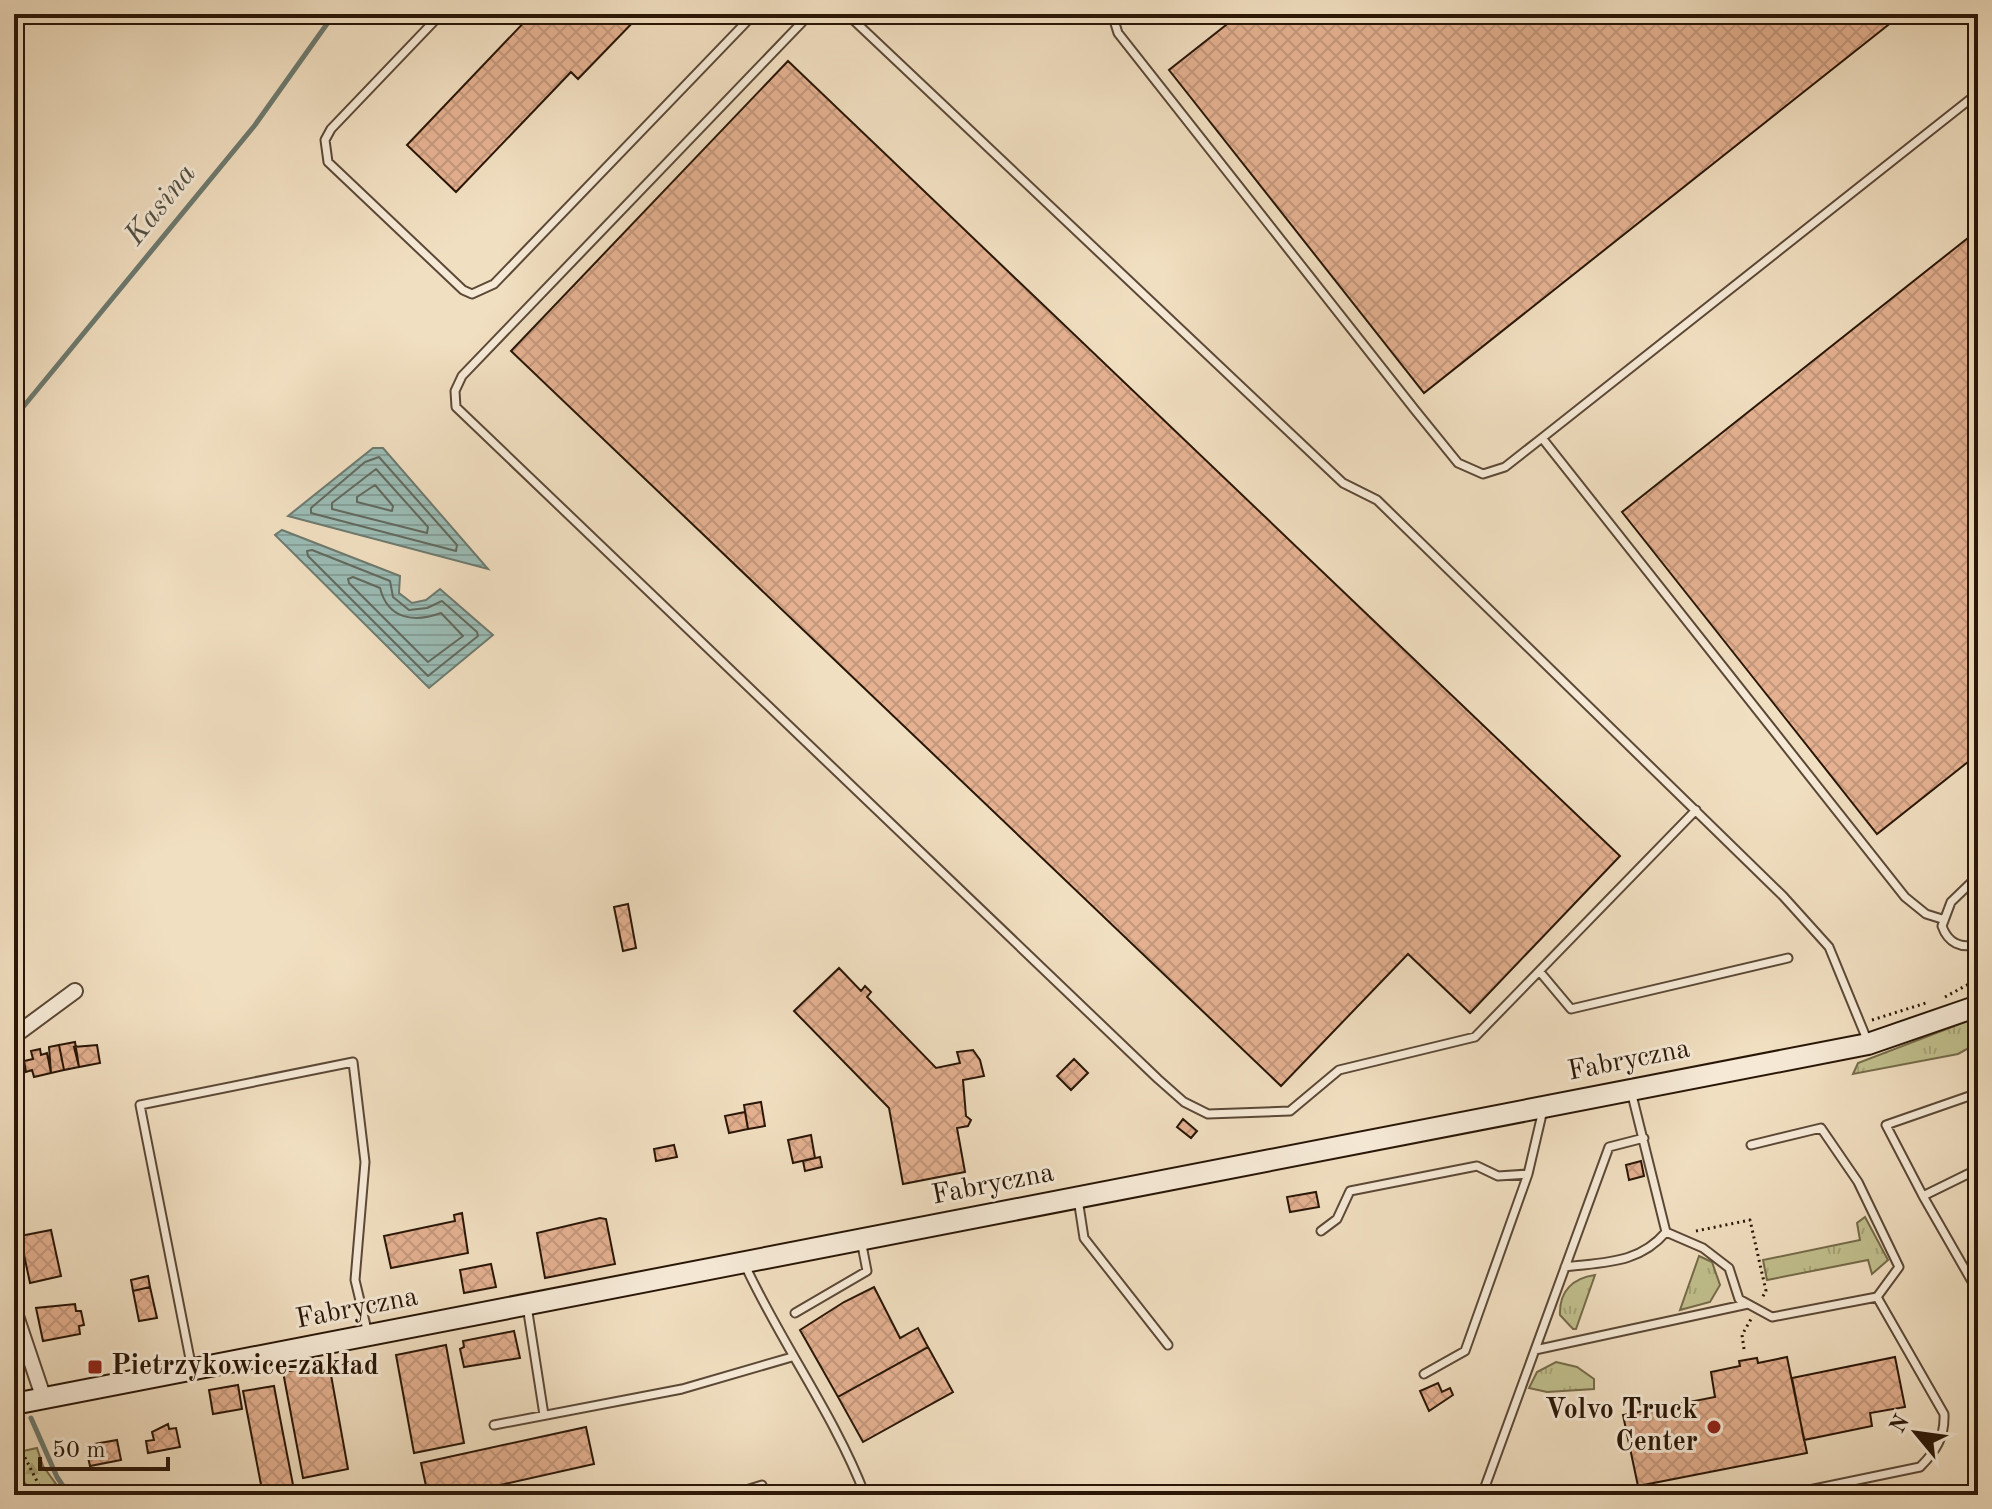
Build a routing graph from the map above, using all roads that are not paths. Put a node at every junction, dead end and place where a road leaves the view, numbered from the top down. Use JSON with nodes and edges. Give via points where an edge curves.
{"nodes":[{"id":1,"x":441,"y":14,"type":"edge"},
{"id":2,"x":754,"y":14,"type":"edge"},
{"id":3,"x":810,"y":14,"type":"edge"},
{"id":4,"x":847,"y":14,"type":"edge"},
{"id":5,"x":1112,"y":14,"type":"edge"},
{"id":6,"x":1978,"y":93,"type":"edge"},
{"id":7,"x":1542,"y":438,"type":"junction"},
{"id":8,"x":1696,"y":810,"type":"junction"},
{"id":9,"x":1978,"y":876,"type":"edge"},
{"id":10,"x":1942,"y":919,"type":"junction"},
{"id":11,"x":1978,"y":944,"type":"edge"},
{"id":12,"x":1788,"y":958,"type":"dead end"},
{"id":13,"x":1540,"y":972,"type":"junction"},
{"id":14,"x":75,"y":991,"type":"dead end"},
{"id":15,"x":1978,"y":1006,"type":"edge"},
{"id":16,"x":14,"y":1036,"type":"edge"},
{"id":17,"x":1868,"y":1044,"type":"junction"},
{"id":18,"x":1631,"y":1090,"type":"junction"},
{"id":19,"x":1978,"y":1093,"type":"edge"},
{"id":20,"x":1543,"y":1107,"type":"junction"},
{"id":21,"x":1644,"y":1138,"type":"junction"},
{"id":22,"x":1751,"y":1145,"type":"dead end"},
{"id":23,"x":1978,"y":1169,"type":"edge"},
{"id":24,"x":1528,"y":1174,"type":"junction"},
{"id":25,"x":1923,"y":1196,"type":"junction"},
{"id":26,"x":1077,"y":1197,"type":"junction"},
{"id":27,"x":1321,"y":1231,"type":"dead end"},
{"id":28,"x":1666,"y":1232,"type":"junction"},
{"id":29,"x":861,"y":1238,"type":"junction"},
{"id":30,"x":743,"y":1261,"type":"junction"},
{"id":31,"x":1565,"y":1267,"type":"junction"},
{"id":32,"x":1978,"y":1292,"type":"edge"},
{"id":33,"x":1877,"y":1297,"type":"junction"},
{"id":34,"x":526,"y":1304,"type":"junction"},
{"id":35,"x":1749,"y":1304,"type":"junction"},
{"id":36,"x":14,"y":1310,"type":"edge"},
{"id":37,"x":795,"y":1313,"type":"dead end"},
{"id":38,"x":368,"y":1336,"type":"junction"},
{"id":39,"x":1168,"y":1345,"type":"dead end"},
{"id":40,"x":1535,"y":1350,"type":"junction"},
{"id":41,"x":792,"y":1357,"type":"junction"},
{"id":42,"x":193,"y":1370,"type":"junction"},
{"id":43,"x":1424,"y":1374,"type":"dead end"},
{"id":44,"x":44,"y":1399,"type":"junction"},
{"id":45,"x":14,"y":1404,"type":"edge"},
{"id":46,"x":544,"y":1415,"type":"junction"},
{"id":47,"x":494,"y":1425,"type":"dead end"},
{"id":48,"x":730,"y":1495,"type":"edge"},
{"id":49,"x":766,"y":1495,"type":"edge"},
{"id":50,"x":864,"y":1495,"type":"edge"},
{"id":51,"x":1482,"y":1495,"type":"edge"},
{"id":52,"x":1785,"y":1495,"type":"edge"}],
"edges":[{"from":1,"to":2,"type":"lane","via":[[331,129],[324,152],[328,162],[472,294],[494,284]]},
{"from":3,"to":13,"type":"lane","via":[[462,376],[455,391],[456,407],[1067,993],[1198,1111],[1224,1116],[1290,1111],[1339,1070],[1475,1037]]},
{"from":4,"to":8,"type":"lane","via":[[1343,483],[1377,500]]},
{"from":5,"to":7,"type":"lane","via":[[1126,43],[1458,463],[1473,473],[1489,473]]},
{"from":6,"to":7,"type":"lane"},
{"from":7,"to":10,"type":"lane","via":[[1905,897]]},
{"from":8,"to":13,"type":"lane"},
{"from":8,"to":17,"type":"lane","via":[[1829,947]]},
{"from":9,"to":10,"type":"lane","via":[[1957,894]]},
{"from":10,"to":11,"type":"lane","via":[[1951,941],[1964,947]]},
{"from":12,"to":13,"type":"lane","via":[[1571,1009]]},
{"from":14,"to":16,"type":"street"},
{"from":15,"to":17,"type":"main road","name":"Fabryczna"},
{"from":17,"to":18,"type":"main road","name":"Fabryczna"},
{"from":18,"to":20,"type":"main road","name":"Fabryczna"},
{"from":18,"to":21,"type":"lane"},
{"from":19,"to":25,"type":"lane","via":[[1886,1125]]},
{"from":20,"to":24,"type":"lane"},
{"from":20,"to":26,"type":"main road","name":"Fabryczna"},
{"from":21,"to":28,"type":"lane"},
{"from":21,"to":31,"type":"lane","via":[[1609,1147]]},
{"from":22,"to":33,"type":"lane","via":[[1821,1128],[1858,1182],[1899,1267]]},
{"from":23,"to":25,"type":"lane"},
{"from":24,"to":27,"type":"lane","via":[[1498,1176],[1477,1166],[1350,1191],[1337,1219]]},
{"from":24,"to":43,"type":"lane","via":[[1465,1351]]},
{"from":25,"to":32,"type":"lane"},
{"from":26,"to":29,"type":"main road","name":"Fabryczna"},
{"from":26,"to":39,"type":"lane","via":[[1084,1238]]},
{"from":28,"to":31,"type":"lane","via":[[1648,1251],[1630,1259]]},
{"from":28,"to":35,"type":"lane","via":[[1703,1248],[1729,1268],[1739,1299]]},
{"from":29,"to":30,"type":"main road","name":"Fabryczna"},
{"from":29,"to":37,"type":"lane","via":[[867,1271]]},
{"from":30,"to":34,"type":"main road","name":"Fabryczna"},
{"from":30,"to":41,"type":"lane"},
{"from":31,"to":40,"type":"lane"},
{"from":33,"to":35,"type":"lane","via":[[1772,1317]]},
{"from":33,"to":52,"type":"lane","via":[[1944,1414],[1945,1431],[1920,1467]]},
{"from":34,"to":38,"type":"main road","name":"Fabryczna"},
{"from":34,"to":46,"type":"lane"},
{"from":35,"to":40,"type":"lane"},
{"from":36,"to":44,"type":"street"},
{"from":38,"to":42,"type":"main road","name":"Fabryczna"},
{"from":38,"to":42,"type":"lane","via":[[355,1280],[365,1162],[353,1062],[140,1105]]},
{"from":40,"to":51,"type":"lane"},
{"from":41,"to":46,"type":"lane","via":[[682,1389]]},
{"from":41,"to":50,"type":"lane","via":[[854,1464]]},
{"from":42,"to":44,"type":"main road","name":"Fabryczna"},
{"from":44,"to":45,"type":"main road","name":"Fabryczna"},
{"from":46,"to":47,"type":"lane"},
{"from":48,"to":49,"type":"lane","via":[[762,1485]]}]}
